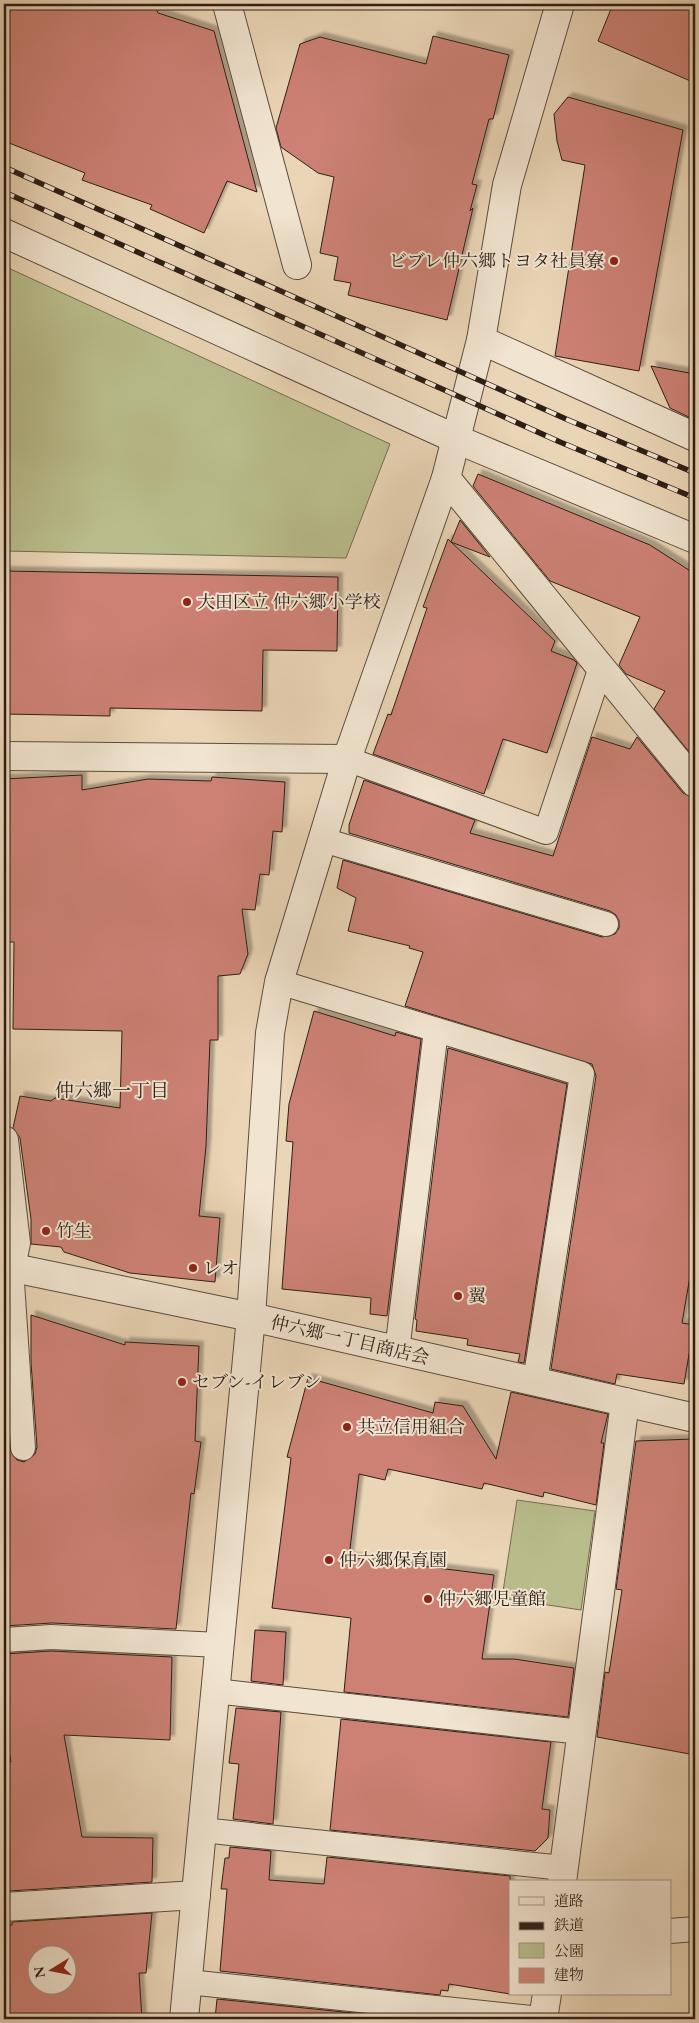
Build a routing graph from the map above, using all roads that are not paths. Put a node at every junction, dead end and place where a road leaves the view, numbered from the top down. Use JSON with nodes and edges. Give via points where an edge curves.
{"nodes":[{"id":1,"x":227,"y":4,"type":"edge"},
{"id":2,"x":560,"y":4,"type":"edge"},
{"id":3,"x":4,"y":233,"type":"edge"},
{"id":4,"x":297,"y":265,"type":"dead end"},
{"id":5,"x":481,"y":340,"type":"junction"},
{"id":6,"x":695,"y":437,"type":"edge"},
{"id":7,"x":456,"y":439,"type":"junction"},
{"id":8,"x":446,"y":478,"type":"junction"},
{"id":9,"x":695,"y":539,"type":"edge"},
{"id":10,"x":601,"y":668,"type":"junction"},
{"id":11,"x":4,"y":756,"type":"edge"},
{"id":12,"x":347,"y":759,"type":"junction"},
{"id":13,"x":695,"y":783,"type":"edge"},
{"id":14,"x":323,"y":840,"type":"junction"},
{"id":15,"x":606,"y":924,"type":"dead end"},
{"id":16,"x":279,"y":982,"type":"junction"},
{"id":17,"x":436,"y":1030,"type":"junction"},
{"id":18,"x":4,"y":1140,"type":"edge"},
{"id":19,"x":8,"y":1266,"type":"edge"},
{"id":20,"x":250,"y":1317,"type":"junction"},
{"id":21,"x":397,"y":1351,"type":"junction"},
{"id":22,"x":535,"y":1382,"type":"junction"},
{"id":23,"x":625,"y":1402,"type":"junction"},
{"id":24,"x":695,"y":1418,"type":"edge"},
{"id":25,"x":23,"y":1448,"type":"dead end"},
{"id":26,"x":4,"y":1640,"type":"edge"},
{"id":27,"x":220,"y":1645,"type":"junction"},
{"id":28,"x":215,"y":1691,"type":"junction"},
{"id":29,"x":581,"y":1732,"type":"junction"},
{"id":30,"x":202,"y":1830,"type":"junction"},
{"id":31,"x":562,"y":1875,"type":"edge"},
{"id":32,"x":196,"y":1895,"type":"junction"},
{"id":33,"x":4,"y":1907,"type":"edge"},
{"id":34,"x":695,"y":1929,"type":"edge"},
{"id":35,"x":672,"y":1931,"type":"edge"},
{"id":36,"x":188,"y":1982,"type":"junction"},
{"id":37,"x":547,"y":1996,"type":"edge"},
{"id":38,"x":184,"y":2019,"type":"edge"},
{"id":39,"x":542,"y":2019,"type":"edge"}],
"edges":[{"from":1,"to":4,"type":"street"},
{"from":2,"to":5,"type":"street","via":[[507,185]]},
{"from":3,"to":7,"type":"street"},
{"from":5,"to":6,"type":"street"},
{"from":5,"to":7,"type":"street"},
{"from":7,"to":8,"type":"street"},
{"from":7,"to":9,"type":"street"},
{"from":8,"to":10,"type":"street"},
{"from":8,"to":12,"type":"street"},
{"from":10,"to":12,"type":"lane","via":[[546,832]]},
{"from":10,"to":13,"type":"street"},
{"from":11,"to":12,"type":"street"},
{"from":12,"to":14,"type":"street"},
{"from":14,"to":15,"type":"lane"},
{"from":14,"to":16,"type":"street"},
{"from":16,"to":17,"type":"lane"},
{"from":16,"to":20,"type":"street","via":[[270,1033]]},
{"from":17,"to":21,"type":"lane"},
{"from":17,"to":22,"type":"lane","via":[[582,1074]]},
{"from":18,"to":19,"type":"street","via":[[16,1244]]},
{"from":19,"to":20,"type":"street","name":"仲六郷一丁目商店会"},
{"from":19,"to":25,"type":"lane"},
{"from":20,"to":21,"type":"street","name":"仲六郷一丁目商店会"},
{"from":20,"to":27,"type":"street"},
{"from":21,"to":22,"type":"street","name":"仲六郷一丁目商店会"},
{"from":22,"to":23,"type":"street","name":"仲六郷一丁目商店会"},
{"from":23,"to":24,"type":"street","name":"仲六郷一丁目商店会"},
{"from":23,"to":29,"type":"street"},
{"from":26,"to":27,"type":"lane","via":[[51,1637]]},
{"from":27,"to":28,"type":"street"},
{"from":28,"to":29,"type":"lane"},
{"from":28,"to":30,"type":"street"},
{"from":29,"to":31,"type":"street"},
{"from":30,"to":31,"type":"lane"},
{"from":30,"to":32,"type":"street"},
{"from":32,"to":33,"type":"street"},
{"from":32,"to":36,"type":"street"},
{"from":34,"to":35,"type":"lane"},
{"from":36,"to":38,"type":"street"},
{"from":36,"to":39,"type":"lane"},
{"from":37,"to":39,"type":"street"}]}
